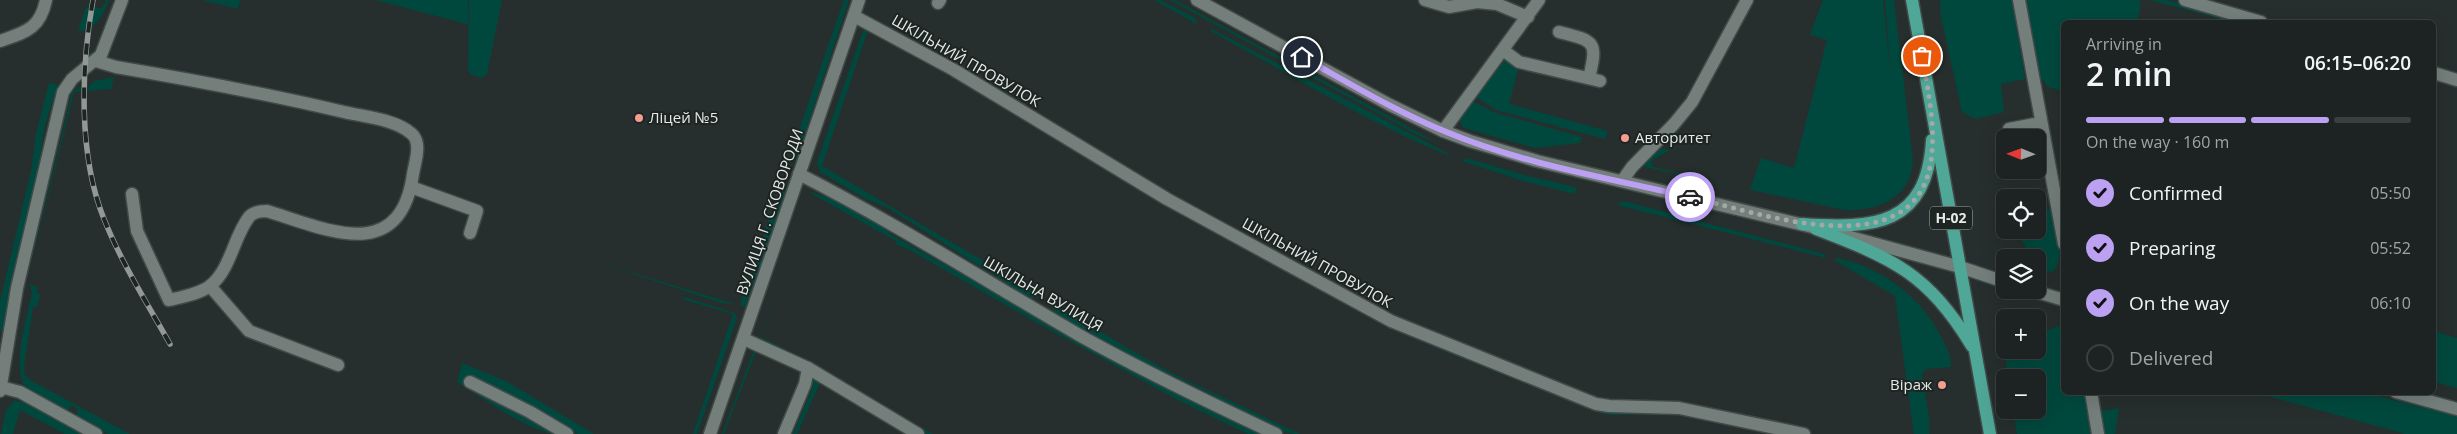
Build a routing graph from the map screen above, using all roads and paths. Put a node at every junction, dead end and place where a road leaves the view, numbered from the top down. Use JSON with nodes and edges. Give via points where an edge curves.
{"nodes":[{"id":1,"x":46,"y":0,"type":"edge"},
{"id":2,"x":122,"y":0,"type":"edge"},
{"id":3,"x":859,"y":0,"type":"edge"},
{"id":4,"x":1197,"y":0,"type":"edge"},
{"id":5,"x":1425,"y":0,"type":"edge"},
{"id":6,"x":1540,"y":0,"type":"edge"},
{"id":7,"x":1747,"y":0,"type":"edge"},
{"id":8,"x":1912,"y":0,"type":"edge"},
{"id":9,"x":2019,"y":0,"type":"edge"},
{"id":10,"x":2185,"y":0,"type":"edge"},
{"id":11,"x":854,"y":16,"type":"junction"},
{"id":12,"x":1528,"y":17,"type":"junction"},
{"id":13,"x":2254,"y":20,"type":"edge"},
{"id":14,"x":1559,"y":32,"type":"dead end"},
{"id":15,"x":0,"y":40,"type":"edge"},
{"id":16,"x":1503,"y":50,"type":"junction"},
{"id":17,"x":96,"y":61,"type":"junction"},
{"id":18,"x":2436,"y":74,"type":"edge"},
{"id":19,"x":2457,"y":80,"type":"edge"},
{"id":20,"x":1928,"y":91,"type":"junction"},
{"id":21,"x":2040,"y":123,"type":"junction"},
{"id":22,"x":2009,"y":129,"type":"dead end"},
{"id":23,"x":1443,"y":131,"type":"junction"},
{"id":24,"x":799,"y":174,"type":"junction"},
{"id":25,"x":1622,"y":181,"type":"junction"},
{"id":26,"x":412,"y":187,"type":"junction"},
{"id":27,"x":132,"y":194,"type":"dead end"},
{"id":28,"x":1802,"y":224,"type":"junction"},
{"id":29,"x":2061,"y":224,"type":"edge"},
{"id":30,"x":470,"y":233,"type":"dead end"},
{"id":31,"x":1960,"y":267,"type":"junction"},
{"id":32,"x":1996,"y":279,"type":"edge"},
{"id":33,"x":210,"y":286,"type":"junction"},
{"id":34,"x":2046,"y":295,"type":"edge"},
{"id":35,"x":2061,"y":299,"type":"edge"},
{"id":36,"x":744,"y":340,"type":"junction"},
{"id":37,"x":3,"y":347,"type":"edge"},
{"id":38,"x":1976,"y":353,"type":"junction"},
{"id":39,"x":338,"y":365,"type":"dead end"},
{"id":40,"x":808,"y":368,"type":"junction"},
{"id":41,"x":470,"y":382,"type":"dead end"},
{"id":42,"x":0,"y":389,"type":"edge"},
{"id":43,"x":2092,"y":395,"type":"edge"},
{"id":44,"x":2407,"y":395,"type":"edge"},
{"id":45,"x":2457,"y":409,"type":"edge"},
{"id":46,"x":96,"y":434,"type":"edge"},
{"id":47,"x":567,"y":434,"type":"edge"},
{"id":48,"x":710,"y":434,"type":"edge"},
{"id":49,"x":784,"y":434,"type":"edge"},
{"id":50,"x":918,"y":434,"type":"edge"},
{"id":51,"x":1276,"y":434,"type":"edge"},
{"id":52,"x":1804,"y":434,"type":"edge"},
{"id":53,"x":1990,"y":434,"type":"edge"},
{"id":54,"x":2098,"y":434,"type":"edge"}],
"edges":[{"from":1,"to":15,"type":"street","via":[[43,14],[30,30]]},
{"from":2,"to":17,"type":"street"},
{"from":3,"to":11,"type":"street","name":"ВУЛИЦЯ Г. СКОВОРОДИ"},
{"from":4,"to":23,"type":"street"},
{"from":5,"to":12,"type":"street","via":[[1449,7],[1476,2],[1497,4]]},
{"from":6,"to":12,"type":"street"},
{"from":7,"to":25,"type":"street","via":[[1692,102]]},
{"from":8,"to":20,"type":"main road","number":"Н-02"},
{"from":9,"to":21,"type":"street"},
{"from":10,"to":13,"type":"street"},
{"from":11,"to":24,"type":"street","name":"ВУЛИЦЯ Г. СКОВОРОДИ"},
{"from":11,"to":52,"type":"street","name":"ШКІЛЬНИЙ ПРОВУЛОК","via":[[954,70],[1167,199],[1391,321],[1596,404],[1679,408]]},
{"from":12,"to":16,"type":"street"},
{"from":14,"to":16,"type":"street","via":[[1586,39],[1593,46],[1595,80],[1519,62]]},
{"from":16,"to":23,"type":"street"},
{"from":17,"to":26,"type":"street","via":[[290,99],[395,124],[413,134],[418,145]]},
{"from":17,"to":37,"type":"street","via":[[72,79],[63,92]]},
{"from":18,"to":19,"type":"street"},
{"from":20,"to":28,"type":"main road","via":[[1931,162],[1916,200],[1888,218],[1859,226]]},
{"from":20,"to":31,"type":"main road","number":"Н-02"},
{"from":21,"to":22,"type":"street"},
{"from":21,"to":29,"type":"street"},
{"from":23,"to":25,"type":"street","via":[[1498,150]]},
{"from":24,"to":36,"type":"street","name":"ВУЛИЦЯ Г. СКОВОРОДИ"},
{"from":24,"to":51,"type":"street","name":"ШКІЛЬНА ВУЛИЦЯ","via":[[896,226],[1156,377]]},
{"from":25,"to":28,"type":"street"},
{"from":26,"to":30,"type":"street","via":[[477,211]]},
{"from":26,"to":33,"type":"street","via":[[400,214],[382,230],[364,235],[340,233],[258,211],[250,216],[224,267]]},
{"from":27,"to":33,"type":"street","via":[[137,230],[169,300]]},
{"from":28,"to":31,"type":"street"},
{"from":28,"to":38,"type":"main road","via":[[1873,251],[1905,269],[1944,304]]},
{"from":31,"to":32,"type":"street"},
{"from":31,"to":38,"type":"main road","number":"Н-02"},
{"from":33,"to":39,"type":"street","via":[[249,331]]},
{"from":34,"to":35,"type":"street"},
{"from":36,"to":40,"type":"street"},
{"from":36,"to":48,"type":"street","name":"ВУЛИЦЯ Г. СКОВОРОДИ"},
{"from":37,"to":42,"type":"street"},
{"from":38,"to":53,"type":"main road","number":"Н-02"},
{"from":40,"to":49,"type":"street","via":[[805,384]]},
{"from":40,"to":50,"type":"street"},
{"from":41,"to":47,"type":"street"},
{"from":42,"to":46,"type":"street","via":[[20,392]]},
{"from":43,"to":54,"type":"street"},
{"from":44,"to":45,"type":"street"}]}
